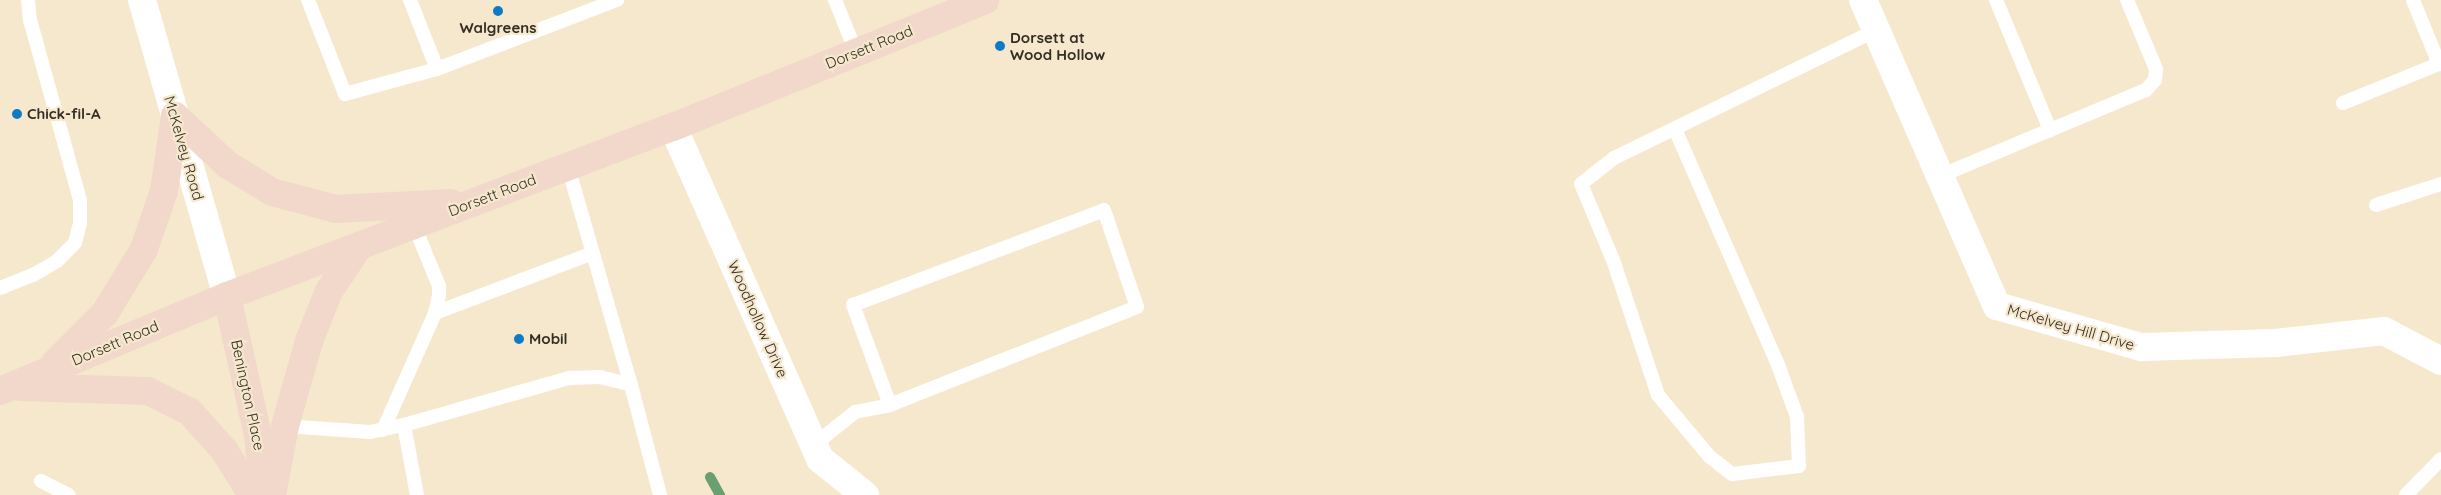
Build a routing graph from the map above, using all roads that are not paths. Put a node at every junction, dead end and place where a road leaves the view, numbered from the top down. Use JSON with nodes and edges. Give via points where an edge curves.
{"nodes":[{"id":1,"x":28,"y":0,"type":"edge"},
{"id":2,"x":142,"y":0,"type":"edge"},
{"id":3,"x":308,"y":0,"type":"edge"},
{"id":4,"x":410,"y":0,"type":"edge"},
{"id":5,"x":617,"y":0,"type":"edge"},
{"id":6,"x":836,"y":0,"type":"edge"},
{"id":7,"x":985,"y":0,"type":"edge"},
{"id":8,"x":1863,"y":0,"type":"edge"},
{"id":9,"x":1996,"y":0,"type":"edge"},
{"id":10,"x":2127,"y":0,"type":"edge"},
{"id":11,"x":2413,"y":0,"type":"edge"},
{"id":12,"x":1876,"y":30,"type":"junction"},
{"id":13,"x":856,"y":52,"type":"junction"},
{"id":14,"x":2440,"y":63,"type":"edge"},
{"id":15,"x":437,"y":69,"type":"junction"},
{"id":16,"x":2343,"y":103,"type":"dead end"},
{"id":17,"x":175,"y":116,"type":"junction"},
{"id":18,"x":673,"y":127,"type":"junction"},
{"id":19,"x":1675,"y":128,"type":"junction"},
{"id":20,"x":2050,"y":130,"type":"junction"},
{"id":21,"x":568,"y":167,"type":"junction"},
{"id":22,"x":1940,"y":176,"type":"junction"},
{"id":23,"x":2441,"y":184,"type":"edge"},
{"id":24,"x":475,"y":202,"type":"junction"},
{"id":25,"x":2376,"y":205,"type":"dead end"},
{"id":26,"x":414,"y":225,"type":"junction"},
{"id":27,"x":360,"y":246,"type":"junction"},
{"id":28,"x":593,"y":253,"type":"junction"},
{"id":29,"x":0,"y":288,"type":"edge"},
{"id":30,"x":227,"y":296,"type":"junction"},
{"id":31,"x":434,"y":313,"type":"junction"},
{"id":32,"x":2441,"y":361,"type":"edge"},
{"id":33,"x":46,"y":372,"type":"junction"},
{"id":34,"x":631,"y":386,"type":"junction"},
{"id":35,"x":6,"y":389,"type":"edge"},
{"id":36,"x":890,"y":405,"type":"junction"},
{"id":37,"x":404,"y":425,"type":"junction"},
{"id":38,"x":285,"y":426,"type":"junction"},
{"id":39,"x":384,"y":430,"type":"junction"},
{"id":40,"x":814,"y":445,"type":"junction"},
{"id":41,"x":2441,"y":459,"type":"edge"},
{"id":42,"x":41,"y":481,"type":"dead end"},
{"id":43,"x":69,"y":495,"type":"edge"},
{"id":44,"x":252,"y":495,"type":"edge"},
{"id":45,"x":264,"y":495,"type":"edge"},
{"id":46,"x":272,"y":495,"type":"edge"},
{"id":47,"x":417,"y":495,"type":"edge"},
{"id":48,"x":660,"y":495,"type":"edge"},
{"id":49,"x":866,"y":495,"type":"edge"},
{"id":50,"x":2406,"y":495,"type":"edge"}],
"edges":[{"from":1,"to":29,"type":"lane","via":[[30,20],[80,200],[80,223],[75,243],[57,262]]},
{"from":2,"to":17,"type":"street","name":"McKelvey Road"},
{"from":3,"to":15,"type":"lane","via":[[345,94]]},
{"from":4,"to":15,"type":"lane"},
{"from":5,"to":15,"type":"lane"},
{"from":6,"to":13,"type":"lane"},
{"from":7,"to":13,"type":"main road","name":"Dorsett Road"},
{"from":8,"to":12,"type":"street","name":"McKelvey Hill Drive"},
{"from":9,"to":20,"type":"lane"},
{"from":10,"to":20,"type":"lane","via":[[2156,69],[2155,80],[2146,90]]},
{"from":11,"to":14,"type":"lane"},
{"from":12,"to":19,"type":"lane"},
{"from":12,"to":22,"type":"street","name":"McKelvey Hill Drive"},
{"from":13,"to":18,"type":"main road","name":"Dorsett Road"},
{"from":14,"to":16,"type":"lane"},
{"from":17,"to":24,"type":"main road","via":[[228,165],[272,192],[336,209]]},
{"from":17,"to":30,"type":"street","name":"McKelvey Road"},
{"from":17,"to":33,"type":"main road","via":[[164,190],[144,249],[105,313]]},
{"from":18,"to":21,"type":"main road","name":"Dorsett Road"},
{"from":18,"to":40,"type":"street","name":"Woodhollow Drive"},
{"from":19,"to":19,"type":"lane","via":[[1614,158],[1581,184],[1613,260],[1658,395],[1709,456],[1732,474],[1799,466],[1797,417],[1777,362]]},
{"from":20,"to":22,"type":"lane"},
{"from":21,"to":24,"type":"main road","name":"Dorsett Road"},
{"from":21,"to":28,"type":"lane"},
{"from":22,"to":32,"type":"street","name":"McKelvey Hill Drive","via":[[1997,306],[2141,347],[2276,343],[2384,332]]},
{"from":23,"to":25,"type":"lane"},
{"from":24,"to":26,"type":"main road","name":"Dorsett Road"},
{"from":26,"to":27,"type":"main road","name":"Dorsett Road"},
{"from":26,"to":31,"type":"lane","via":[[439,286]]},
{"from":27,"to":30,"type":"main road","name":"Dorsett Road"},
{"from":27,"to":38,"type":"main road","via":[[329,291],[309,341]]},
{"from":28,"to":31,"type":"lane"},
{"from":28,"to":34,"type":"lane"},
{"from":30,"to":33,"type":"main road","name":"Dorsett Road"},
{"from":30,"to":45,"type":"main road","name":"Benington Place","via":[[258,436]]},
{"from":31,"to":39,"type":"lane"},
{"from":33,"to":35,"type":"main road","name":"Dorsett Road"},
{"from":34,"to":37,"type":"lane","via":[[600,377],[569,378]]},
{"from":34,"to":48,"type":"lane"},
{"from":35,"to":44,"type":"main road","via":[[148,391],[190,412],[224,450]]},
{"from":36,"to":36,"type":"lane","via":[[853,305],[1104,210],[1137,307]]},
{"from":36,"to":40,"type":"lane","via":[[854,412]]},
{"from":37,"to":39,"type":"lane"},
{"from":37,"to":47,"type":"lane"},
{"from":38,"to":39,"type":"lane","via":[[370,432]]},
{"from":38,"to":46,"type":"main road"},
{"from":40,"to":49,"type":"street","name":"Woodhollow Drive","via":[[820,459]]},
{"from":41,"to":50,"type":"lane"},
{"from":42,"to":43,"type":"lane"}]}
